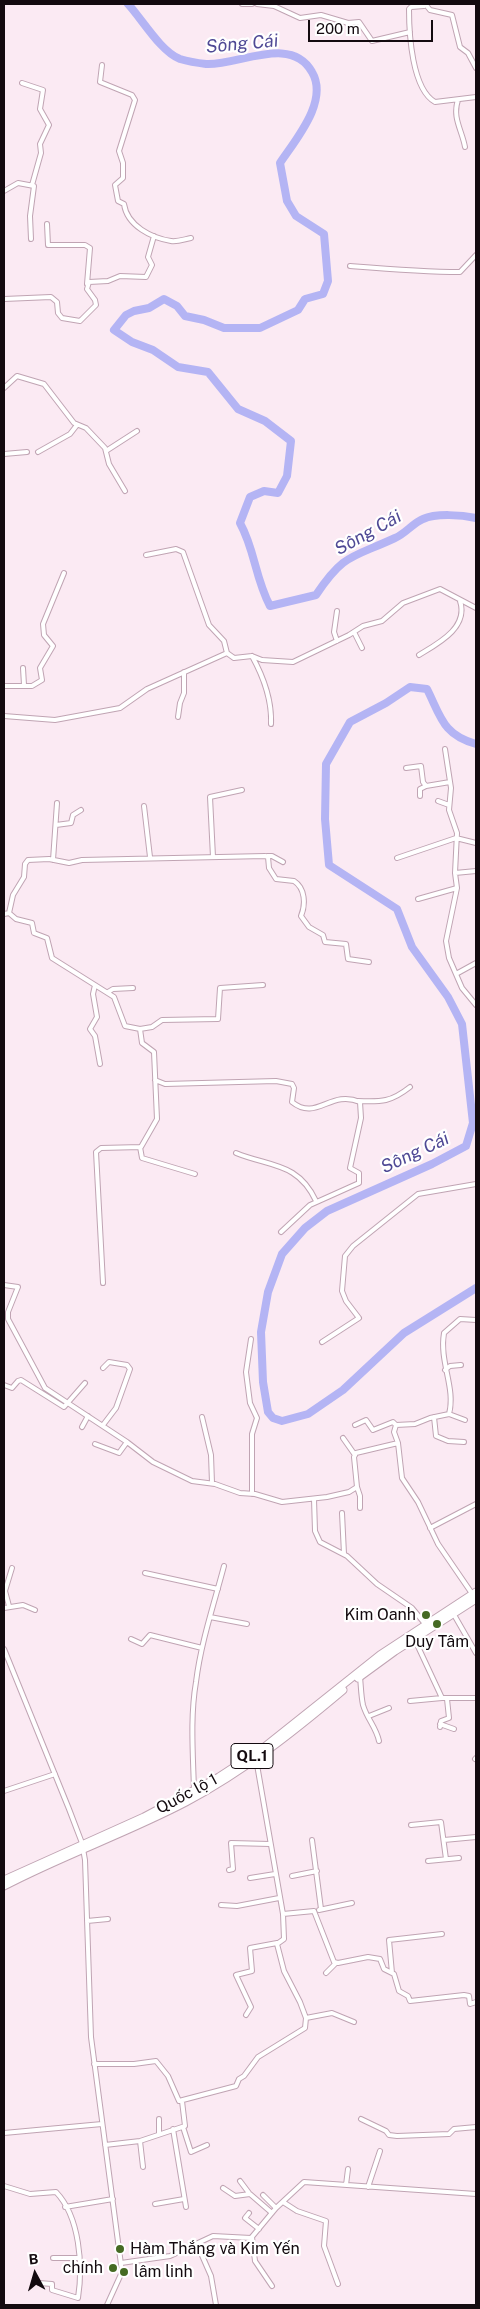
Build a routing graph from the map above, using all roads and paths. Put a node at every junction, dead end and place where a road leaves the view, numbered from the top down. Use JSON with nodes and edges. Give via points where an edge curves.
{"nodes":[{"id":1,"x":242,"y":4,"type":"edge"},
{"id":2,"x":252,"y":4,"type":"edge"},
{"id":3,"x":257,"y":4,"type":"edge"},
{"id":4,"x":426,"y":4,"type":"edge"},
{"id":5,"x":271,"y":5,"type":"edge"},
{"id":6,"x":410,"y":32,"type":"junction"},
{"id":7,"x":102,"y":65,"type":"dead end"},
{"id":8,"x":476,"y":68,"type":"edge"},
{"id":9,"x":22,"y":83,"type":"dead end"},
{"id":10,"x":476,"y":97,"type":"edge"},
{"id":11,"x":458,"y":100,"type":"junction"},
{"id":12,"x":465,"y":147,"type":"dead end"},
{"id":13,"x":32,"y":185,"type":"junction"},
{"id":14,"x":4,"y":191,"type":"edge"},
{"id":15,"x":47,"y":224,"type":"dead end"},
{"id":16,"x":154,"y":236,"type":"junction"},
{"id":17,"x":191,"y":238,"type":"dead end"},
{"id":18,"x":32,"y":239,"type":"dead end"},
{"id":19,"x":476,"y":255,"type":"edge"},
{"id":20,"x":350,"y":266,"type":"dead end"},
{"id":21,"x":87,"y":284,"type":"junction"},
{"id":22,"x":4,"y":299,"type":"edge"},
{"id":23,"x":4,"y":388,"type":"edge"},
{"id":24,"x":77,"y":424,"type":"junction"},
{"id":25,"x":137,"y":431,"type":"dead end"},
{"id":26,"x":106,"y":451,"type":"junction"},
{"id":27,"x":26,"y":452,"type":"dead end"},
{"id":28,"x":38,"y":452,"type":"dead end"},
{"id":29,"x":4,"y":454,"type":"edge"},
{"id":30,"x":125,"y":492,"type":"dead end"},
{"id":31,"x":146,"y":555,"type":"dead end"},
{"id":32,"x":64,"y":573,"type":"dead end"},
{"id":33,"x":460,"y":599,"type":"junction"},
{"id":34,"x":476,"y":608,"type":"edge"},
{"id":35,"x":337,"y":611,"type":"dead end"},
{"id":36,"x":354,"y":632,"type":"junction"},
{"id":37,"x":337,"y":641,"type":"junction"},
{"id":38,"x":362,"y":648,"type":"dead end"},
{"id":39,"x":227,"y":653,"type":"junction"},
{"id":40,"x":418,"y":655,"type":"dead end"},
{"id":41,"x":252,"y":656,"type":"junction"},
{"id":42,"x":23,"y":668,"type":"dead end"},
{"id":43,"x":184,"y":672,"type":"junction"},
{"id":44,"x":4,"y":686,"type":"edge"},
{"id":45,"x":24,"y":686,"type":"junction"},
{"id":46,"x":4,"y":716,"type":"edge"},
{"id":47,"x":178,"y":717,"type":"dead end"},
{"id":48,"x":271,"y":724,"type":"dead end"},
{"id":49,"x":445,"y":749,"type":"dead end"},
{"id":50,"x":406,"y":768,"type":"dead end"},
{"id":51,"x":450,"y":782,"type":"junction"},
{"id":52,"x":426,"y":786,"type":"junction"},
{"id":53,"x":242,"y":790,"type":"dead end"},
{"id":54,"x":420,"y":796,"type":"dead end"},
{"id":55,"x":438,"y":801,"type":"dead end"},
{"id":56,"x":57,"y":803,"type":"dead end"},
{"id":57,"x":449,"y":805,"type":"junction"},
{"id":58,"x":144,"y":806,"type":"dead end"},
{"id":59,"x":81,"y":810,"type":"dead end"},
{"id":60,"x":56,"y":825,"type":"junction"},
{"id":61,"x":456,"y":838,"type":"junction"},
{"id":62,"x":476,"y":843,"type":"edge"},
{"id":63,"x":267,"y":856,"type":"junction"},
{"id":64,"x":213,"y":857,"type":"junction"},
{"id":65,"x":150,"y":858,"type":"junction"},
{"id":66,"x":397,"y":858,"type":"dead end"},
{"id":67,"x":53,"y":860,"type":"junction"},
{"id":68,"x":283,"y":862,"type":"dead end"},
{"id":69,"x":476,"y":871,"type":"edge"},
{"id":70,"x":455,"y":872,"type":"junction"},
{"id":71,"x":457,"y":888,"type":"junction"},
{"id":72,"x":418,"y":899,"type":"dead end"},
{"id":73,"x":9,"y":913,"type":"junction"},
{"id":74,"x":4,"y":914,"type":"edge"},
{"id":75,"x":369,"y":962,"type":"dead end"},
{"id":76,"x":476,"y":963,"type":"edge"},
{"id":77,"x":456,"y":974,"type":"junction"},
{"id":78,"x":95,"y":985,"type":"junction"},
{"id":79,"x":263,"y":985,"type":"dead end"},
{"id":80,"x":133,"y":988,"type":"dead end"},
{"id":81,"x":108,"y":992,"type":"junction"},
{"id":82,"x":476,"y":1005,"type":"edge"},
{"id":83,"x":140,"y":1029,"type":"junction"},
{"id":84,"x":100,"y":1064,"type":"dead end"},
{"id":85,"x":155,"y":1080,"type":"junction"},
{"id":86,"x":410,"y":1087,"type":"dead end"},
{"id":87,"x":358,"y":1101,"type":"junction"},
{"id":88,"x":140,"y":1147,"type":"junction"},
{"id":89,"x":236,"y":1153,"type":"dead end"},
{"id":90,"x":195,"y":1174,"type":"dead end"},
{"id":91,"x":476,"y":1184,"type":"edge"},
{"id":92,"x":316,"y":1201,"type":"junction"},
{"id":93,"x":281,"y":1232,"type":"dead end"},
{"id":94,"x":103,"y":1284,"type":"dead end"},
{"id":95,"x":4,"y":1285,"type":"edge"},
{"id":96,"x":476,"y":1320,"type":"edge"},
{"id":97,"x":251,"y":1339,"type":"dead end"},
{"id":98,"x":322,"y":1342,"type":"dead end"},
{"id":99,"x":461,"y":1365,"type":"dead end"},
{"id":100,"x":103,"y":1368,"type":"dead end"},
{"id":101,"x":445,"y":1370,"type":"junction"},
{"id":102,"x":85,"y":1382,"type":"dead end"},
{"id":103,"x":4,"y":1385,"type":"edge"},
{"id":104,"x":67,"y":1405,"type":"junction"},
{"id":105,"x":449,"y":1414,"type":"junction"},
{"id":106,"x":202,"y":1417,"type":"dead end"},
{"id":107,"x":434,"y":1417,"type":"junction"},
{"id":108,"x":87,"y":1418,"type":"junction"},
{"id":109,"x":465,"y":1420,"type":"dead end"},
{"id":110,"x":103,"y":1425,"type":"junction"},
{"id":111,"x":355,"y":1425,"type":"dead end"},
{"id":112,"x":396,"y":1425,"type":"junction"},
{"id":113,"x":82,"y":1427,"type":"dead end"},
{"id":114,"x":343,"y":1438,"type":"dead end"},
{"id":115,"x":127,"y":1442,"type":"junction"},
{"id":116,"x":464,"y":1442,"type":"dead end"},
{"id":117,"x":95,"y":1444,"type":"dead end"},
{"id":118,"x":398,"y":1444,"type":"junction"},
{"id":119,"x":355,"y":1455,"type":"junction"},
{"id":120,"x":212,"y":1483,"type":"junction"},
{"id":121,"x":357,"y":1487,"type":"junction"},
{"id":122,"x":252,"y":1494,"type":"junction"},
{"id":123,"x":314,"y":1499,"type":"junction"},
{"id":124,"x":476,"y":1504,"type":"edge"},
{"id":125,"x":360,"y":1508,"type":"dead end"},
{"id":126,"x":342,"y":1513,"type":"dead end"},
{"id":127,"x":430,"y":1528,"type":"junction"},
{"id":128,"x":344,"y":1554,"type":"junction"},
{"id":129,"x":224,"y":1566,"type":"dead end"},
{"id":130,"x":12,"y":1568,"type":"dead end"},
{"id":131,"x":146,"y":1573,"type":"dead end"},
{"id":132,"x":218,"y":1589,"type":"junction"},
{"id":133,"x":475,"y":1595,"type":"edge"},
{"id":134,"x":9,"y":1606,"type":"junction"},
{"id":135,"x":4,"y":1608,"type":"edge"},
{"id":136,"x":35,"y":1610,"type":"dead end"},
{"id":137,"x":452,"y":1611,"type":"junction"},
{"id":138,"x":210,"y":1617,"type":"junction"},
{"id":139,"x":247,"y":1624,"type":"dead end"},
{"id":140,"x":426,"y":1625,"type":"junction"},
{"id":141,"x":414,"y":1638,"type":"junction"},
{"id":142,"x":131,"y":1639,"type":"dead end"},
{"id":143,"x":202,"y":1648,"type":"junction"},
{"id":144,"x":4,"y":1649,"type":"edge"},
{"id":145,"x":476,"y":1653,"type":"edge"},
{"id":146,"x":360,"y":1676,"type":"junction"},
{"id":147,"x":442,"y":1698,"type":"junction"},
{"id":148,"x":476,"y":1698,"type":"edge"},
{"id":149,"x":447,"y":1699,"type":"junction"},
{"id":150,"x":410,"y":1701,"type":"dead end"},
{"id":151,"x":389,"y":1708,"type":"dead end"},
{"id":152,"x":369,"y":1716,"type":"junction"},
{"id":153,"x":454,"y":1729,"type":"dead end"},
{"id":154,"x":379,"y":1741,"type":"dead end"},
{"id":155,"x":256,"y":1759,"type":"junction"},
{"id":156,"x":55,"y":1774,"type":"junction"},
{"id":157,"x":4,"y":1791,"type":"edge"},
{"id":158,"x":194,"y":1791,"type":"junction"},
{"id":159,"x":410,"y":1825,"type":"dead end"},
{"id":160,"x":476,"y":1837,"type":"edge"},
{"id":161,"x":312,"y":1840,"type":"dead end"},
{"id":162,"x":444,"y":1840,"type":"junction"},
{"id":163,"x":270,"y":1844,"type":"junction"},
{"id":164,"x":82,"y":1846,"type":"junction"},
{"id":165,"x":459,"y":1858,"type":"dead end"},
{"id":166,"x":446,"y":1859,"type":"junction"},
{"id":167,"x":428,"y":1861,"type":"dead end"},
{"id":168,"x":229,"y":1870,"type":"dead end"},
{"id":169,"x":317,"y":1871,"type":"junction"},
{"id":170,"x":275,"y":1874,"type":"junction"},
{"id":171,"x":292,"y":1876,"type":"dead end"},
{"id":172,"x":250,"y":1878,"type":"dead end"},
{"id":173,"x":4,"y":1880,"type":"edge"},
{"id":174,"x":4,"y":1886,"type":"edge"},
{"id":175,"x":279,"y":1898,"type":"junction"},
{"id":176,"x":352,"y":1903,"type":"dead end"},
{"id":177,"x":221,"y":1905,"type":"dead end"},
{"id":178,"x":320,"y":1909,"type":"junction"},
{"id":179,"x":314,"y":1910,"type":"junction"},
{"id":180,"x":283,"y":1914,"type":"junction"},
{"id":181,"x":108,"y":1919,"type":"dead end"},
{"id":182,"x":87,"y":1921,"type":"junction"},
{"id":183,"x":442,"y":1934,"type":"dead end"},
{"id":184,"x":277,"y":1943,"type":"junction"},
{"id":185,"x":336,"y":1963,"type":"junction"},
{"id":186,"x":326,"y":1973,"type":"dead end"},
{"id":187,"x":392,"y":1973,"type":"junction"},
{"id":188,"x":476,"y":2002,"type":"edge"},
{"id":189,"x":246,"y":2015,"type":"dead end"},
{"id":190,"x":306,"y":2018,"type":"junction"},
{"id":191,"x":354,"y":2022,"type":"dead end"},
{"id":192,"x":94,"y":2064,"type":"junction"},
{"id":193,"x":182,"y":2101,"type":"junction"},
{"id":194,"x":159,"y":2119,"type":"dead end"},
{"id":195,"x":361,"y":2119,"type":"dead end"},
{"id":196,"x":102,"y":2124,"type":"junction"},
{"id":197,"x":182,"y":2127,"type":"junction"},
{"id":198,"x":476,"y":2127,"type":"edge"},
{"id":199,"x":173,"y":2129,"type":"junction"},
{"id":200,"x":4,"y":2133,"type":"edge"},
{"id":201,"x":159,"y":2134,"type":"junction"},
{"id":202,"x":140,"y":2141,"type":"junction"},
{"id":203,"x":207,"y":2144,"type":"dead end"},
{"id":204,"x":105,"y":2145,"type":"junction"},
{"id":205,"x":380,"y":2151,"type":"dead end"},
{"id":206,"x":143,"y":2167,"type":"dead end"},
{"id":207,"x":348,"y":2169,"type":"dead end"},
{"id":208,"x":240,"y":2180,"type":"dead end"},
{"id":209,"x":346,"y":2185,"type":"junction"},
{"id":210,"x":4,"y":2186,"type":"edge"},
{"id":211,"x":368,"y":2187,"type":"junction"},
{"id":212,"x":223,"y":2188,"type":"dead end"},
{"id":213,"x":250,"y":2194,"type":"junction"},
{"id":214,"x":476,"y":2194,"type":"edge"},
{"id":215,"x":263,"y":2195,"type":"dead end"},
{"id":216,"x":113,"y":2199,"type":"junction"},
{"id":217,"x":184,"y":2199,"type":"junction"},
{"id":218,"x":282,"y":2202,"type":"junction"},
{"id":219,"x":155,"y":2204,"type":"dead end"},
{"id":220,"x":65,"y":2207,"type":"junction"},
{"id":221,"x":186,"y":2207,"type":"dead end"},
{"id":222,"x":276,"y":2208,"type":"junction"},
{"id":223,"x":249,"y":2212,"type":"dead end"},
{"id":224,"x":272,"y":2213,"type":"junction"},
{"id":225,"x":260,"y":2229,"type":"junction"},
{"id":226,"x":252,"y":2237,"type":"junction"},
{"id":227,"x":197,"y":2244,"type":"junction"},
{"id":228,"x":53,"y":2258,"type":"dead end"},
{"id":229,"x":79,"y":2258,"type":"junction"},
{"id":230,"x":121,"y":2263,"type":"junction"},
{"id":231,"x":39,"y":2283,"type":"dead end"},
{"id":232,"x":338,"y":2284,"type":"dead end"},
{"id":233,"x":272,"y":2286,"type":"dead end"},
{"id":234,"x":107,"y":2305,"type":"edge"},
{"id":235,"x":216,"y":2305,"type":"edge"}],
"edges":[{"from":1,"to":2,"type":"street"},
{"from":3,"to":5,"type":"street"},
{"from":4,"to":6,"type":"street","via":[[410,8]]},
{"from":4,"to":8,"type":"street","via":[[430,10],[452,15],[460,47],[468,53]]},
{"from":5,"to":6,"type":"street","via":[[300,18],[321,15],[360,22],[372,41]]},
{"from":6,"to":11,"type":"street","via":[[415,68],[426,96],[435,102]]},
{"from":7,"to":16,"type":"street","via":[[100,82],[132,95],[135,102],[119,150],[124,166],[123,178],[115,185],[117,199],[124,204],[125,212],[136,226]]},
{"from":9,"to":13,"type":"street","via":[[44,90],[40,109],[49,125],[40,144],[41,153]]},
{"from":10,"to":11,"type":"street"},
{"from":11,"to":12,"type":"street","via":[[456,120]]},
{"from":13,"to":14,"type":"street","via":[[18,183]]},
{"from":13,"to":18,"type":"street"},
{"from":15,"to":21,"type":"street","via":[[48,245],[85,245],[90,248]]},
{"from":16,"to":17,"type":"street","via":[[172,242]]},
{"from":16,"to":21,"type":"street","via":[[148,257],[151,267],[144,278],[120,276]]},
{"from":19,"to":20,"type":"street","via":[[460,272]]},
{"from":21,"to":22,"type":"street","via":[[96,305],[78,322],[62,318],[57,302],[51,298]]},
{"from":23,"to":24,"type":"street","via":[[17,376],[43,383]]},
{"from":24,"to":26,"type":"street","via":[[86,428]]},
{"from":24,"to":28,"type":"street","via":[[70,434]]},
{"from":25,"to":26,"type":"street"},
{"from":26,"to":30,"type":"street","via":[[109,464]]},
{"from":27,"to":29,"type":"street"},
{"from":31,"to":39,"type":"street","via":[[176,549],[183,552],[209,625],[225,643]]},
{"from":32,"to":45,"type":"street","via":[[43,624],[44,635],[53,646],[40,668],[42,680],[32,686]]},
{"from":33,"to":34,"type":"street"},
{"from":33,"to":36,"type":"street","via":[[445,589],[436,590],[403,603],[382,622],[362,626]]},
{"from":33,"to":40,"type":"street","via":[[462,613],[447,638]]},
{"from":35,"to":37,"type":"street","via":[[334,632]]},
{"from":36,"to":37,"type":"street"},
{"from":36,"to":38,"type":"street"},
{"from":37,"to":41,"type":"street","via":[[293,662],[262,660]]},
{"from":39,"to":41,"type":"street","via":[[234,658]]},
{"from":39,"to":43,"type":"street"},
{"from":41,"to":48,"type":"street","via":[[262,674],[272,714]]},
{"from":42,"to":45,"type":"street"},
{"from":43,"to":46,"type":"street","via":[[144,691],[120,708],[55,720]]},
{"from":43,"to":47,"type":"street","via":[[184,691]]},
{"from":44,"to":45,"type":"street"},
{"from":49,"to":51,"type":"street"},
{"from":50,"to":52,"type":"street","via":[[421,766]]},
{"from":51,"to":52,"type":"street"},
{"from":51,"to":57,"type":"street"},
{"from":52,"to":54,"type":"street","via":[[420,789]]},
{"from":53,"to":64,"type":"street","via":[[210,797]]},
{"from":55,"to":57,"type":"street"},
{"from":56,"to":60,"type":"street"},
{"from":57,"to":61,"type":"street"},
{"from":58,"to":65,"type":"street"},
{"from":59,"to":60,"type":"street","via":[[71,823]]},
{"from":60,"to":67,"type":"street"},
{"from":61,"to":62,"type":"street"},
{"from":61,"to":66,"type":"street"},
{"from":61,"to":70,"type":"street"},
{"from":63,"to":64,"type":"street"},
{"from":63,"to":68,"type":"street"},
{"from":63,"to":75,"type":"street","via":[[276,879],[294,881],[301,887],[302,916],[309,927],[323,935],[325,942],[346,944],[348,959]]},
{"from":64,"to":65,"type":"street"},
{"from":65,"to":67,"type":"street","via":[[69,863]]},
{"from":67,"to":73,"type":"street","via":[[27,861]]},
{"from":69,"to":70,"type":"street"},
{"from":70,"to":71,"type":"street"},
{"from":71,"to":72,"type":"street"},
{"from":71,"to":77,"type":"street","via":[[446,942]]},
{"from":73,"to":74,"type":"street"},
{"from":73,"to":78,"type":"street","via":[[32,924],[34,933],[47,938],[52,958]]},
{"from":76,"to":77,"type":"street"},
{"from":77,"to":82,"type":"street","via":[[462,988]]},
{"from":78,"to":81,"type":"street"},
{"from":78,"to":84,"type":"street","via":[[93,994],[97,1017],[90,1029],[95,1036]]},
{"from":79,"to":83,"type":"street","via":[[220,988],[218,1019],[162,1020],[152,1027]]},
{"from":80,"to":81,"type":"street"},
{"from":81,"to":83,"type":"street","via":[[118,1003],[125,1026]]},
{"from":83,"to":85,"type":"street","via":[[142,1043],[154,1052]]},
{"from":85,"to":87,"type":"street","via":[[165,1084],[254,1080],[284,1082],[294,1086],[293,1103],[305,1109],[341,1098]]},
{"from":85,"to":88,"type":"street","via":[[156,1121]]},
{"from":86,"to":87,"type":"street","via":[[378,1103]]},
{"from":87,"to":92,"type":"street","via":[[361,1118],[350,1168],[359,1173],[359,1182]]},
{"from":88,"to":90,"type":"street","via":[[142,1158]]},
{"from":88,"to":94,"type":"street","via":[[97,1150]]},
{"from":89,"to":92,"type":"street","via":[[286,1167],[306,1182]]},
{"from":91,"to":98,"type":"street","via":[[418,1194],[353,1246],[345,1256],[342,1291],[360,1318]]},
{"from":92,"to":93,"type":"street"},
{"from":95,"to":104,"type":"street","via":[[19,1288],[7,1317],[30,1364],[45,1388]]},
{"from":96,"to":101,"type":"street","via":[[460,1319],[445,1330],[442,1353]]},
{"from":97,"to":122,"type":"street","via":[[246,1372],[250,1403],[257,1418],[252,1434]]},
{"from":99,"to":101,"type":"street"},
{"from":100,"to":110,"type":"street","via":[[109,1362],[127,1365],[130,1369],[116,1408]]},
{"from":101,"to":105,"type":"street","via":[[449,1384]]},
{"from":102,"to":104,"type":"street"},
{"from":103,"to":104,"type":"street","via":[[12,1388],[21,1380],[62,1406]]},
{"from":104,"to":108,"type":"street"},
{"from":105,"to":107,"type":"street"},
{"from":105,"to":109,"type":"street"},
{"from":106,"to":120,"type":"street","via":[[211,1455]]},
{"from":107,"to":112,"type":"street","via":[[415,1424]]},
{"from":107,"to":116,"type":"street","via":[[436,1436]]},
{"from":108,"to":110,"type":"street"},
{"from":108,"to":113,"type":"street"},
{"from":110,"to":115,"type":"street"},
{"from":111,"to":112,"type":"street","via":[[366,1420],[373,1430],[394,1422]]},
{"from":112,"to":118,"type":"street","via":[[394,1432]]},
{"from":114,"to":119,"type":"street"},
{"from":115,"to":117,"type":"street","via":[[119,1453]]},
{"from":115,"to":120,"type":"street","via":[[153,1462],[192,1481]]},
{"from":118,"to":119,"type":"street"},
{"from":118,"to":127,"type":"street","via":[[401,1476]]},
{"from":119,"to":121,"type":"street"},
{"from":120,"to":122,"type":"street"},
{"from":121,"to":123,"type":"street","via":[[345,1493]]},
{"from":121,"to":125,"type":"street"},
{"from":122,"to":123,"type":"street","via":[[282,1502]]},
{"from":123,"to":128,"type":"street","via":[[317,1538]]},
{"from":124,"to":127,"type":"street"},
{"from":126,"to":128,"type":"street"},
{"from":127,"to":133,"type":"street"},
{"from":128,"to":140,"type":"street","via":[[377,1584],[410,1606]]},
{"from":129,"to":132,"type":"street"},
{"from":130,"to":134,"type":"street","via":[[5,1591]]},
{"from":131,"to":132,"type":"street"},
{"from":132,"to":138,"type":"street"},
{"from":133,"to":137,"type":"highway","name":"Quốc lộ 1","number":"QL.1"},
{"from":134,"to":135,"type":"street"},
{"from":134,"to":136,"type":"street","via":[[23,1604]]},
{"from":137,"to":140,"type":"highway","name":"Quốc lộ 1","number":"QL.1"},
{"from":137,"to":141,"type":"highway","name":"Quốc lộ 1","number":"QL.1"},
{"from":137,"to":145,"type":"street"},
{"from":138,"to":139,"type":"street"},
{"from":138,"to":143,"type":"street"},
{"from":140,"to":158,"type":"highway","name":"Quốc lộ 1","number":"QL.1","via":[[374,1660],[250,1758]]},
{"from":141,"to":146,"type":"highway","name":"Quốc lộ 1","number":"QL.1"},
{"from":141,"to":147,"type":"street"},
{"from":142,"to":143,"type":"street","via":[[142,1644],[150,1635]]},
{"from":143,"to":158,"type":"street","via":[[194,1700]]},
{"from":144,"to":156,"type":"street"},
{"from":146,"to":152,"type":"street","via":[[364,1706]]},
{"from":146,"to":155,"type":"highway","name":"Quốc lộ 1","number":"QL.1"},
{"from":147,"to":149,"type":"street"},
{"from":147,"to":150,"type":"street"},
{"from":148,"to":149,"type":"street"},
{"from":149,"to":153,"type":"street","via":[[449,1718],[441,1721],[440,1726]]},
{"from":151,"to":152,"type":"street"},
{"from":152,"to":154,"type":"street"},
{"from":155,"to":163,"type":"street"},
{"from":155,"to":164,"type":"highway","name":"Quốc lộ 1","number":"QL.1","via":[[182,1804]]},
{"from":156,"to":157,"type":"street"},
{"from":156,"to":164,"type":"street"},
{"from":158,"to":164,"type":"highway","name":"Quốc lộ 1","number":"QL.1"},
{"from":159,"to":162,"type":"street","via":[[441,1822]]},
{"from":160,"to":162,"type":"street"},
{"from":161,"to":169,"type":"street"},
{"from":162,"to":166,"type":"street"},
{"from":163,"to":168,"type":"street","via":[[231,1843],[233,1869]]},
{"from":163,"to":170,"type":"street"},
{"from":164,"to":173,"type":"highway","name":"Quốc lộ 1","number":"QL.1"},
{"from":164,"to":174,"type":"highway","name":"Quốc lộ 1","number":"QL.1"},
{"from":164,"to":182,"type":"street","via":[[86,1864]]},
{"from":165,"to":166,"type":"street"},
{"from":166,"to":167,"type":"street"},
{"from":169,"to":171,"type":"street"},
{"from":169,"to":178,"type":"street"},
{"from":170,"to":172,"type":"street"},
{"from":170,"to":175,"type":"street"},
{"from":175,"to":177,"type":"street","via":[[237,1906]]},
{"from":175,"to":180,"type":"street"},
{"from":176,"to":178,"type":"street"},
{"from":178,"to":179,"type":"street"},
{"from":179,"to":180,"type":"street"},
{"from":179,"to":185,"type":"street"},
{"from":180,"to":184,"type":"street","via":[[284,1939]]},
{"from":181,"to":182,"type":"street"},
{"from":182,"to":192,"type":"street"},
{"from":183,"to":187,"type":"street","via":[[389,1940]]},
{"from":184,"to":189,"type":"street","via":[[250,1948],[252,1971],[236,1975],[251,2007]]},
{"from":184,"to":190,"type":"street","via":[[284,1971]]},
{"from":185,"to":186,"type":"street"},
{"from":185,"to":187,"type":"street","via":[[368,1957],[379,1959],[384,1970]]},
{"from":187,"to":188,"type":"street","via":[[399,1991],[410,2001],[464,1995],[469,1996],[470,2004]]},
{"from":190,"to":191,"type":"street","via":[[327,2013]]},
{"from":190,"to":193,"type":"street","via":[[305,2028],[258,2057],[236,2086]]},
{"from":192,"to":193,"type":"street","via":[[156,2061],[168,2076],[178,2101]]},
{"from":192,"to":196,"type":"street"},
{"from":193,"to":197,"type":"street","via":[[186,2123]]},
{"from":194,"to":201,"type":"street"},
{"from":195,"to":198,"type":"street","via":[[394,2136],[448,2134],[454,2129]]},
{"from":196,"to":200,"type":"street"},
{"from":196,"to":204,"type":"street"},
{"from":197,"to":199,"type":"street"},
{"from":197,"to":203,"type":"street","via":[[191,2152]]},
{"from":199,"to":201,"type":"street"},
{"from":199,"to":217,"type":"street"},
{"from":201,"to":202,"type":"street"},
{"from":202,"to":204,"type":"street"},
{"from":202,"to":206,"type":"street"},
{"from":204,"to":216,"type":"street"},
{"from":205,"to":211,"type":"street"},
{"from":207,"to":209,"type":"street"},
{"from":208,"to":213,"type":"street"},
{"from":209,"to":211,"type":"street"},
{"from":209,"to":218,"type":"street","via":[[304,2182]]},
{"from":210,"to":220,"type":"street","via":[[30,2194],[56,2192]]},
{"from":211,"to":214,"type":"street"},
{"from":212,"to":213,"type":"street","via":[[235,2196]]},
{"from":213,"to":224,"type":"street"},
{"from":215,"to":222,"type":"street"},
{"from":216,"to":220,"type":"street"},
{"from":216,"to":230,"type":"street"},
{"from":217,"to":219,"type":"street"},
{"from":217,"to":221,"type":"street"},
{"from":218,"to":222,"type":"street"},
{"from":218,"to":232,"type":"street","via":[[326,2221],[324,2246]]},
{"from":220,"to":229,"type":"street","via":[[77,2232]]},
{"from":222,"to":224,"type":"street"},
{"from":223,"to":225,"type":"street","via":[[245,2218]]},
{"from":224,"to":225,"type":"street"},
{"from":225,"to":226,"type":"street"},
{"from":226,"to":227,"type":"street","via":[[215,2235]]},
{"from":226,"to":233,"type":"street","via":[[255,2261]]},
{"from":227,"to":230,"type":"street","via":[[170,2256]]},
{"from":227,"to":235,"type":"street","via":[[211,2276]]},
{"from":228,"to":229,"type":"street"},
{"from":229,"to":231,"type":"street","via":[[81,2281],[78,2298],[52,2290],[52,2284]]},
{"from":230,"to":234,"type":"street","via":[[120,2280]]}]}
